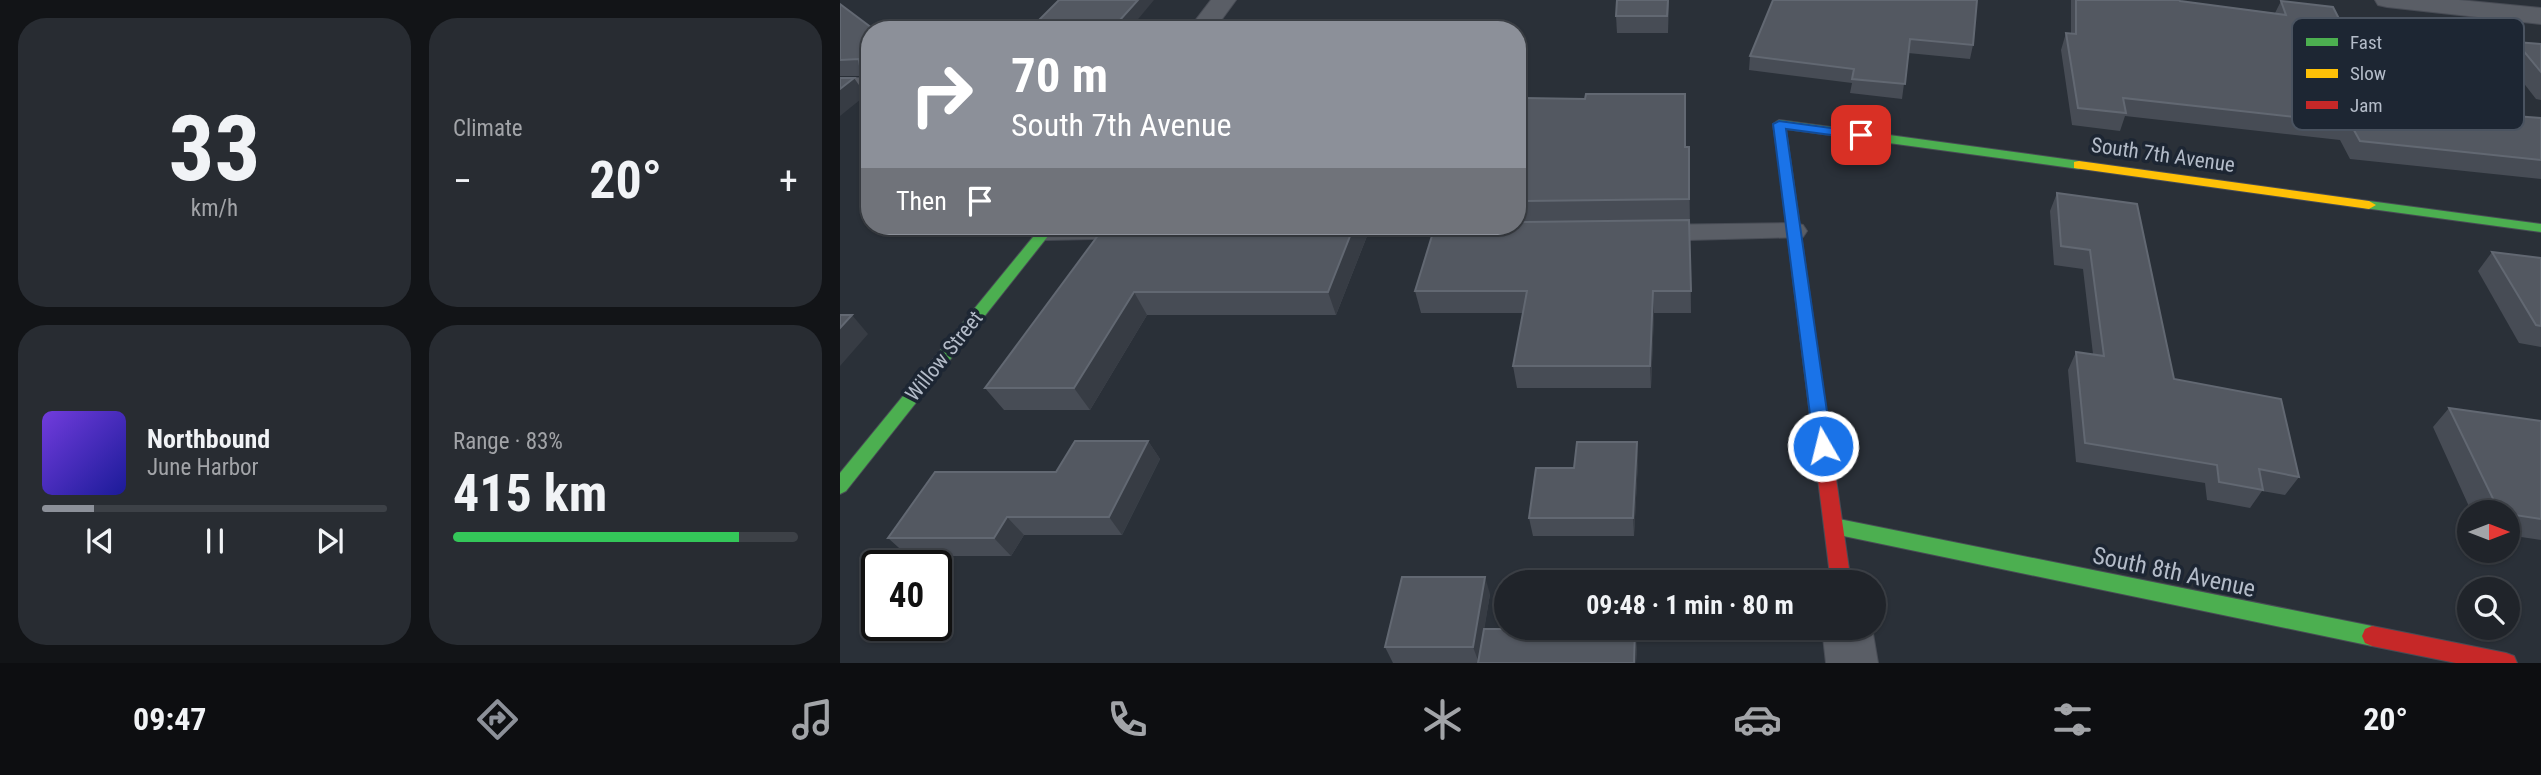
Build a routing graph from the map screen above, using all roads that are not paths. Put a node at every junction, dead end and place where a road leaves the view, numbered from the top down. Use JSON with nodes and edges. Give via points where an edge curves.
{"nodes":[{"id":1,"x":1224,"y":0,"type":"edge"},
{"id":2,"x":2387,"y":0,"type":"edge"},
{"id":3,"x":2541,"y":16,"type":"edge"},
{"id":4,"x":1208,"y":21,"type":"edge"},
{"id":5,"x":840,"y":85,"type":"edge"},
{"id":6,"x":861,"y":85,"type":"edge"},
{"id":7,"x":2541,"y":228,"type":"edge"},
{"id":8,"x":1794,"y":231,"type":"junction"},
{"id":9,"x":1628,"y":233,"type":"edge"},
{"id":10,"x":1041,"y":235,"type":"edge"},
{"id":11,"x":840,"y":486,"type":"edge"},
{"id":12,"x":1834,"y":526,"type":"junction"},
{"id":13,"x":1839,"y":570,"type":"edge"},
{"id":14,"x":1849,"y":640,"type":"edge"},
{"id":15,"x":1852,"y":663,"type":"edge"},
{"id":16,"x":2506,"y":663,"type":"edge"}],
"edges":[{"from":1,"to":4,"type":"street"},
{"from":2,"to":3,"type":"street"},
{"from":5,"to":6,"type":"lane"},
{"from":7,"to":8,"type":"street","name":"South 7th Avenue","via":[[1779,124]]},
{"from":8,"to":9,"type":"lane"},
{"from":8,"to":12,"type":"street"},
{"from":10,"to":11,"type":"street","name":"Willow Street"},
{"from":12,"to":13,"type":"street"},
{"from":12,"to":16,"type":"street","name":"South 8th Avenue"},
{"from":14,"to":15,"type":"street"}]}
